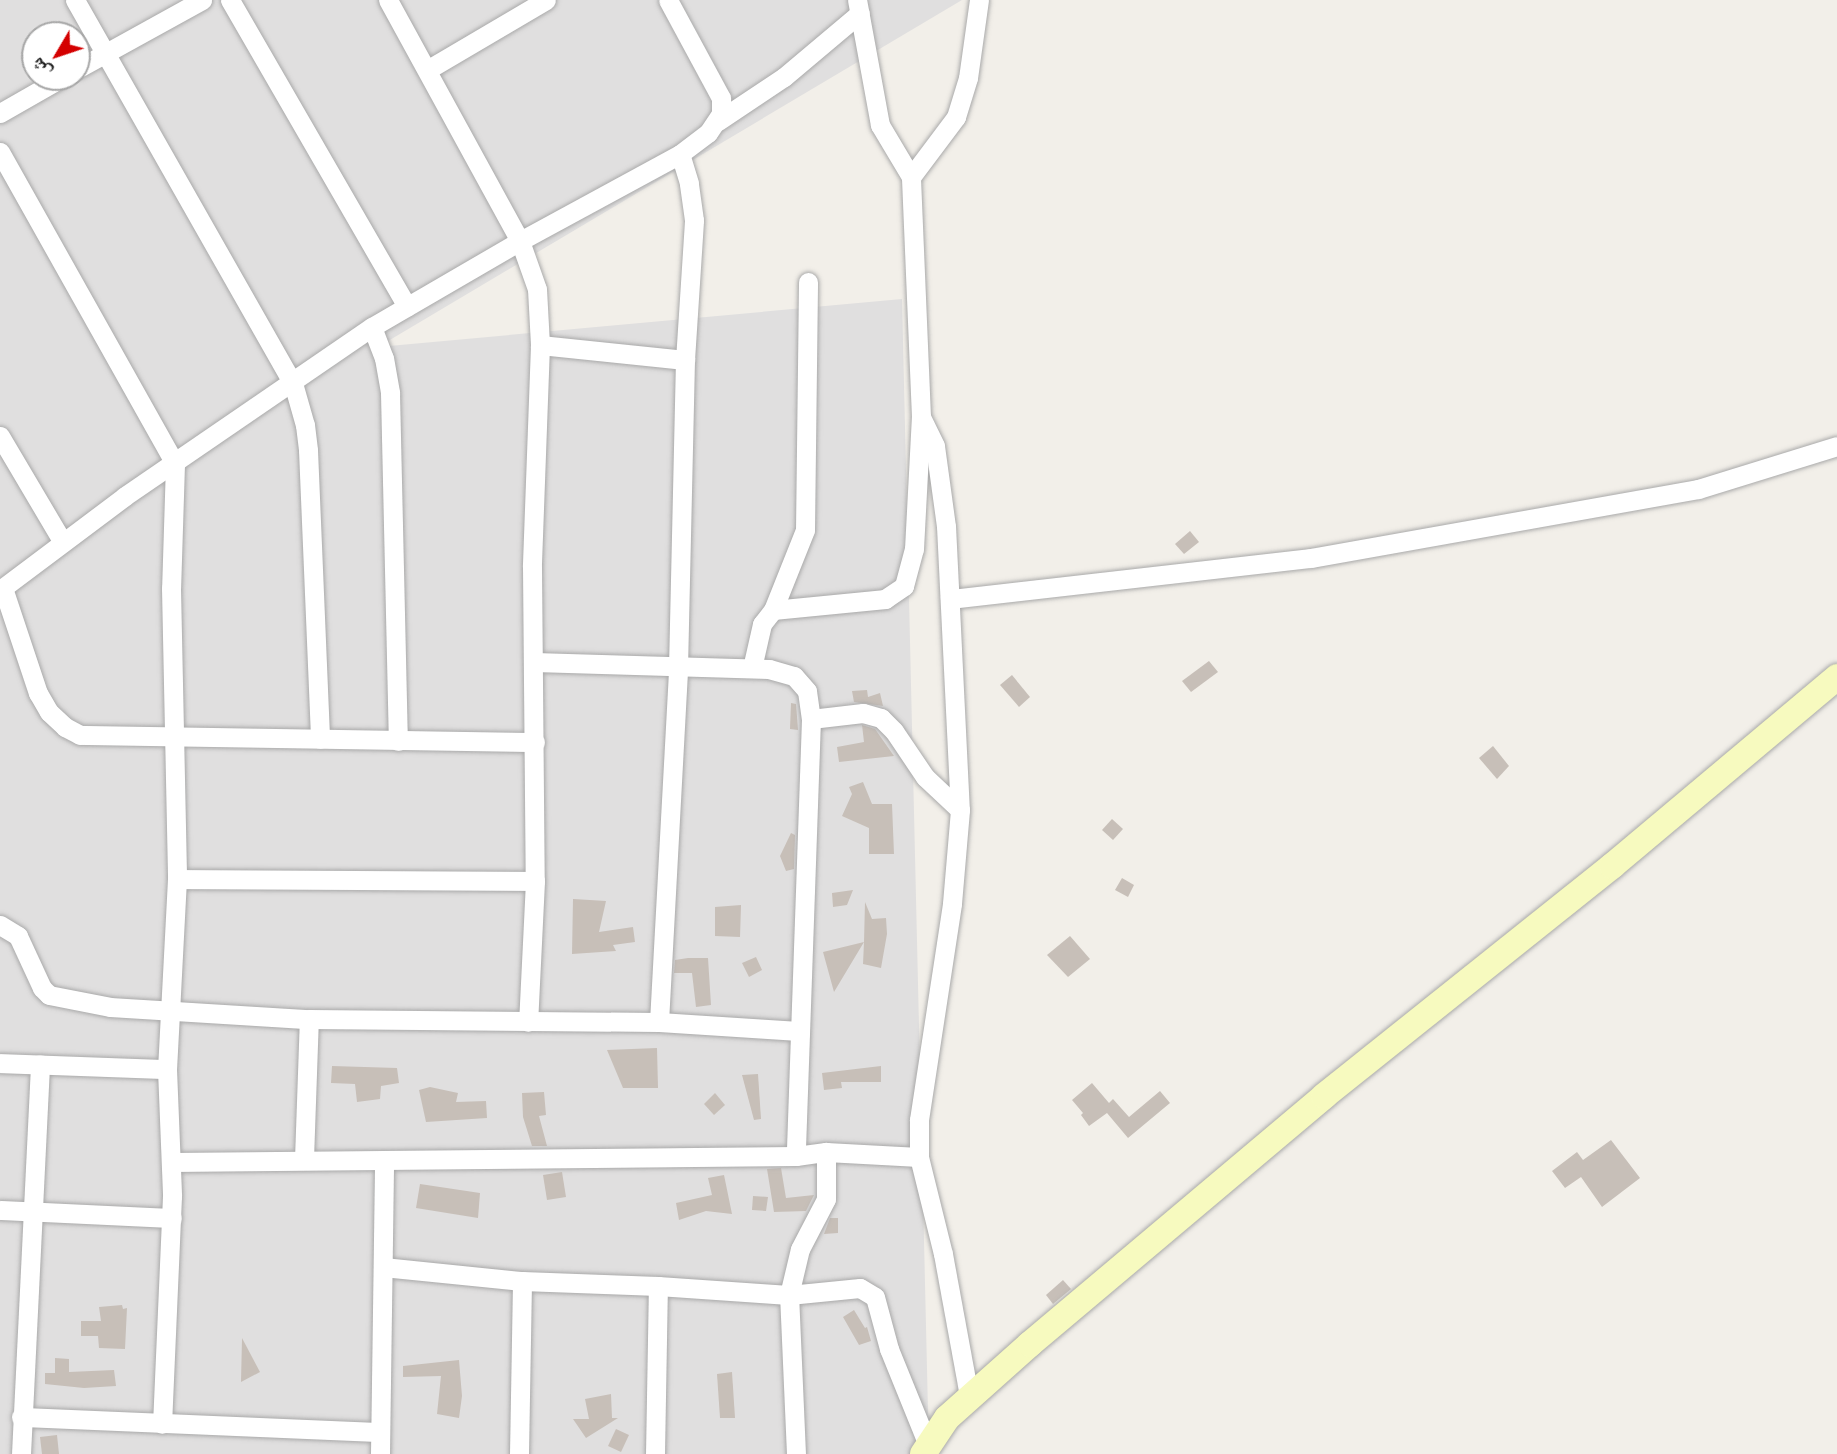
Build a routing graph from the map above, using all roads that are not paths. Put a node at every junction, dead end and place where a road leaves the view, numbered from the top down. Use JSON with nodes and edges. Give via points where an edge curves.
{"nodes":[{"id":1,"x":75,"y":0,"type":"edge"},
{"id":2,"x":202,"y":0,"type":"edge"},
{"id":3,"x":230,"y":0,"type":"edge"},
{"id":4,"x":388,"y":0,"type":"edge"},
{"id":5,"x":546,"y":0,"type":"edge"},
{"id":6,"x":668,"y":0,"type":"edge"},
{"id":7,"x":978,"y":0,"type":"edge"},
{"id":8,"x":859,"y":7,"type":"edge"},
{"id":9,"x":105,"y":53,"type":"junction"},
{"id":10,"x":91,"y":61,"type":"edge"},
{"id":11,"x":427,"y":70,"type":"junction"},
{"id":12,"x":38,"y":91,"type":"edge"},
{"id":13,"x":0,"y":113,"type":"edge"},
{"id":14,"x":718,"y":121,"type":"junction"},
{"id":15,"x":0,"y":152,"type":"edge"},
{"id":16,"x":680,"y":154,"type":"junction"},
{"id":17,"x":911,"y":177,"type":"junction"},
{"id":18,"x":520,"y":241,"type":"junction"},
{"id":19,"x":808,"y":282,"type":"dead end"},
{"id":20,"x":407,"y":306,"type":"junction"},
{"id":21,"x":372,"y":327,"type":"junction"},
{"id":22,"x":540,"y":345,"type":"junction"},
{"id":23,"x":685,"y":360,"type":"junction"},
{"id":24,"x":293,"y":383,"type":"junction"},
{"id":25,"x":921,"y":417,"type":"junction"},
{"id":26,"x":0,"y":436,"type":"edge"},
{"id":27,"x":1837,"y":446,"type":"edge"},
{"id":28,"x":175,"y":464,"type":"junction"},
{"id":29,"x":62,"y":541,"type":"junction"},
{"id":30,"x":1,"y":589,"type":"edge"},
{"id":31,"x":950,"y":599,"type":"junction"},
{"id":32,"x":773,"y":610,"type":"junction"},
{"id":33,"x":534,"y":662,"type":"junction"},
{"id":34,"x":752,"y":667,"type":"junction"},
{"id":35,"x":678,"y":668,"type":"junction"},
{"id":36,"x":1837,"y":677,"type":"edge"},
{"id":37,"x":811,"y":719,"type":"junction"},
{"id":38,"x":173,"y":736,"type":"junction"},
{"id":39,"x":320,"y":739,"type":"junction"},
{"id":40,"x":398,"y":741,"type":"junction"},
{"id":41,"x":535,"y":742,"type":"junction"},
{"id":42,"x":960,"y":810,"type":"junction"},
{"id":43,"x":177,"y":879,"type":"junction"},
{"id":44,"x":534,"y":881,"type":"junction"},
{"id":45,"x":0,"y":925,"type":"edge"},
{"id":46,"x":171,"y":1012,"type":"junction"},
{"id":47,"x":309,"y":1019,"type":"junction"},
{"id":48,"x":659,"y":1022,"type":"junction"},
{"id":49,"x":527,"y":1023,"type":"junction"},
{"id":50,"x":799,"y":1031,"type":"junction"},
{"id":51,"x":0,"y":1063,"type":"edge"},
{"id":52,"x":40,"y":1064,"type":"junction"},
{"id":53,"x":167,"y":1069,"type":"junction"},
{"id":54,"x":826,"y":1152,"type":"junction"},
{"id":55,"x":796,"y":1156,"type":"junction"},
{"id":56,"x":919,"y":1157,"type":"junction"},
{"id":57,"x":304,"y":1159,"type":"junction"},
{"id":58,"x":384,"y":1161,"type":"junction"},
{"id":59,"x":171,"y":1162,"type":"junction"},
{"id":60,"x":0,"y":1210,"type":"edge"},
{"id":61,"x":34,"y":1212,"type":"junction"},
{"id":62,"x":172,"y":1218,"type":"junction"},
{"id":63,"x":383,"y":1267,"type":"junction"},
{"id":64,"x":522,"y":1281,"type":"junction"},
{"id":65,"x":658,"y":1286,"type":"junction"},
{"id":66,"x":789,"y":1295,"type":"junction"},
{"id":67,"x":970,"y":1395,"type":"junction"},
{"id":68,"x":21,"y":1417,"type":"junction"},
{"id":69,"x":162,"y":1424,"type":"junction"},
{"id":70,"x":380,"y":1432,"type":"junction"},
{"id":71,"x":925,"y":1450,"type":"edge"},
{"id":72,"x":21,"y":1454,"type":"edge"},
{"id":73,"x":380,"y":1454,"type":"edge"},
{"id":74,"x":519,"y":1454,"type":"edge"},
{"id":75,"x":655,"y":1454,"type":"edge"},
{"id":76,"x":796,"y":1454,"type":"edge"}],
"edges":[{"from":1,"to":9,"type":"street"},
{"from":2,"to":9,"type":"street"},
{"from":3,"to":20,"type":"street"},
{"from":4,"to":11,"type":"street"},
{"from":5,"to":11,"type":"street"},
{"from":6,"to":14,"type":"street","via":[[721,98]]},
{"from":7,"to":17,"type":"street","via":[[968,78],[956,117]]},
{"from":8,"to":14,"type":"street","via":[[784,77]]},
{"from":8,"to":17,"type":"street","via":[[880,125]]},
{"from":9,"to":10,"type":"street"},
{"from":9,"to":24,"type":"street"},
{"from":11,"to":18,"type":"street"},
{"from":12,"to":13,"type":"street"},
{"from":14,"to":16,"type":"street"},
{"from":15,"to":28,"type":"street"},
{"from":16,"to":18,"type":"street"},
{"from":16,"to":23,"type":"street","via":[[694,220]]},
{"from":17,"to":25,"type":"street"},
{"from":18,"to":20,"type":"street"},
{"from":18,"to":22,"type":"street","via":[[537,289]]},
{"from":19,"to":32,"type":"street","via":[[805,530]]},
{"from":20,"to":21,"type":"street"},
{"from":21,"to":24,"type":"street"},
{"from":21,"to":40,"type":"street","via":[[390,393]]},
{"from":22,"to":23,"type":"street"},
{"from":22,"to":33,"type":"street"},
{"from":23,"to":35,"type":"street"},
{"from":24,"to":28,"type":"street"},
{"from":24,"to":39,"type":"street","via":[[308,450]]},
{"from":25,"to":31,"type":"street","via":[[940,476]]},
{"from":25,"to":32,"type":"street","via":[[914,549],[904,586],[876,601]]},
{"from":26,"to":29,"type":"street"},
{"from":27,"to":31,"type":"street","via":[[1698,489],[1311,558]]},
{"from":28,"to":29,"type":"street"},
{"from":28,"to":38,"type":"street"},
{"from":29,"to":30,"type":"street"},
{"from":30,"to":38,"type":"street","via":[[38,693],[65,727],[80,735],[102,737]]},
{"from":31,"to":42,"type":"street"},
{"from":32,"to":34,"type":"street","via":[[762,624]]},
{"from":33,"to":35,"type":"street"},
{"from":33,"to":41,"type":"street"},
{"from":34,"to":35,"type":"street"},
{"from":34,"to":37,"type":"street","via":[[784,672],[800,681],[810,702]]},
{"from":35,"to":48,"type":"street"},
{"from":36,"to":67,"type":"main road","via":[[1612,866],[1324,1096]]},
{"from":37,"to":42,"type":"street","via":[[863,713],[881,718],[925,777]]},
{"from":37,"to":50,"type":"street"},
{"from":38,"to":39,"type":"street"},
{"from":38,"to":43,"type":"street"},
{"from":39,"to":40,"type":"street"},
{"from":40,"to":41,"type":"street"},
{"from":41,"to":44,"type":"street"},
{"from":42,"to":56,"type":"street","via":[[954,892],[919,1120]]},
{"from":43,"to":44,"type":"street"},
{"from":43,"to":46,"type":"street"},
{"from":44,"to":49,"type":"street"},
{"from":45,"to":46,"type":"street","via":[[18,936],[49,995]]},
{"from":46,"to":47,"type":"street"},
{"from":46,"to":53,"type":"street"},
{"from":47,"to":49,"type":"street"},
{"from":47,"to":57,"type":"street"},
{"from":48,"to":49,"type":"street"},
{"from":48,"to":50,"type":"street"},
{"from":50,"to":55,"type":"street"},
{"from":51,"to":52,"type":"street"},
{"from":52,"to":53,"type":"street"},
{"from":52,"to":61,"type":"street"},
{"from":53,"to":59,"type":"street"},
{"from":54,"to":55,"type":"street"},
{"from":54,"to":56,"type":"street"},
{"from":54,"to":66,"type":"street","via":[[826,1199],[800,1250]]},
{"from":55,"to":58,"type":"street"},
{"from":56,"to":67,"type":"street"},
{"from":57,"to":58,"type":"street"},
{"from":57,"to":59,"type":"street"},
{"from":58,"to":63,"type":"street"},
{"from":59,"to":62,"type":"street"},
{"from":60,"to":61,"type":"street"},
{"from":61,"to":62,"type":"street"},
{"from":61,"to":68,"type":"street"},
{"from":62,"to":69,"type":"street"},
{"from":63,"to":64,"type":"street"},
{"from":63,"to":70,"type":"street"},
{"from":64,"to":65,"type":"street"},
{"from":64,"to":74,"type":"street"},
{"from":65,"to":66,"type":"street"},
{"from":65,"to":75,"type":"street"},
{"from":66,"to":71,"type":"street","via":[[860,1287],[875,1297]]},
{"from":66,"to":76,"type":"street"},
{"from":67,"to":71,"type":"main road"},
{"from":68,"to":69,"type":"street"},
{"from":68,"to":72,"type":"street"},
{"from":69,"to":70,"type":"street"},
{"from":70,"to":73,"type":"street"}]}
